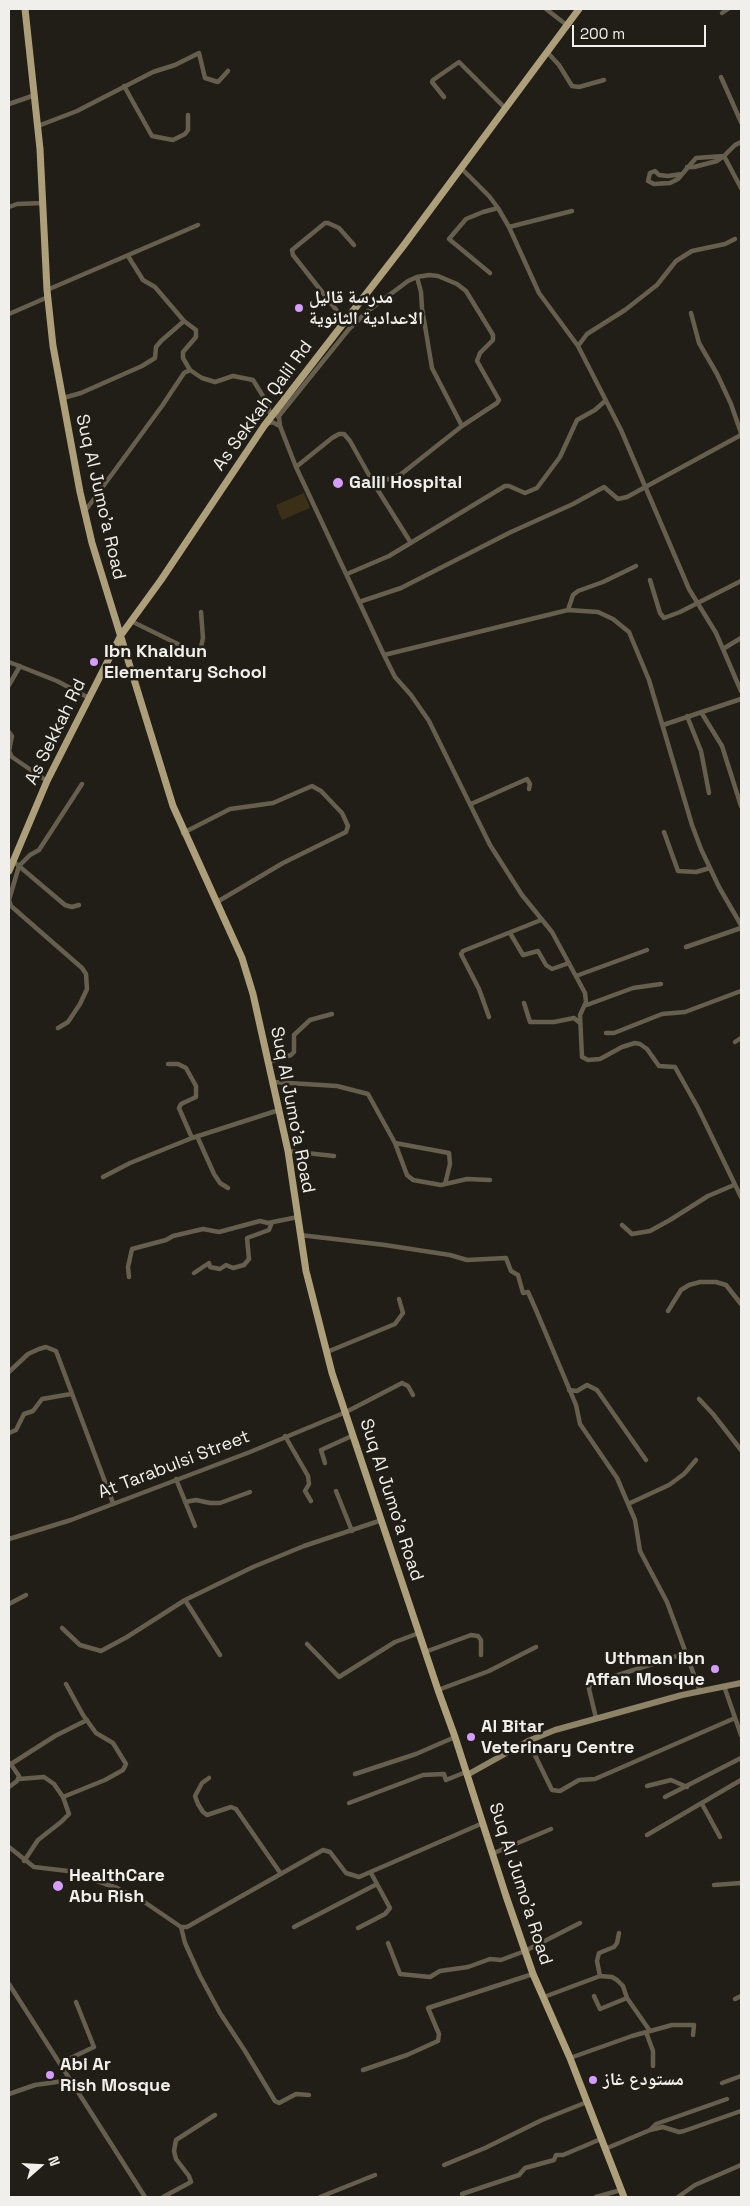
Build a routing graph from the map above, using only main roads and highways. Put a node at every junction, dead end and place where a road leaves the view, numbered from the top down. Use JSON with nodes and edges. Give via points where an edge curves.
{"nodes":[{"id":1,"x":25,"y":9,"type":"edge"},
{"id":2,"x":579,"y":9,"type":"edge"},
{"id":3,"x":121,"y":635,"type":"junction"},
{"id":4,"x":9,"y":871,"type":"edge"},
{"id":5,"x":741,"y":1683,"type":"edge"},
{"id":6,"x":467,"y":1774,"type":"junction"},
{"id":7,"x":622,"y":2194,"type":"edge"}],
"edges":[{"from":1,"to":3,"type":"main road","name":"Suq Al Jumo’a Road","via":[[38,126],[47,294],[55,366],[84,512]]},
{"from":2,"to":3,"type":"main road","name":"As Sekkah Qalil Rd","via":[[264,426]]},
{"from":3,"to":4,"type":"main road","name":"As Sekkah Rd","via":[[47,781]]},
{"from":3,"to":6,"type":"main road","name":"Suq Al Jumo’a Road","via":[[173,806],[242,958],[253,994],[288,1151],[306,1271],[327,1352]]},
{"from":5,"to":6,"type":"main road","via":[[555,1730]]},
{"from":6,"to":7,"type":"main road","name":"Suq Al Jumo’a Road","via":[[525,1951]]}]}
